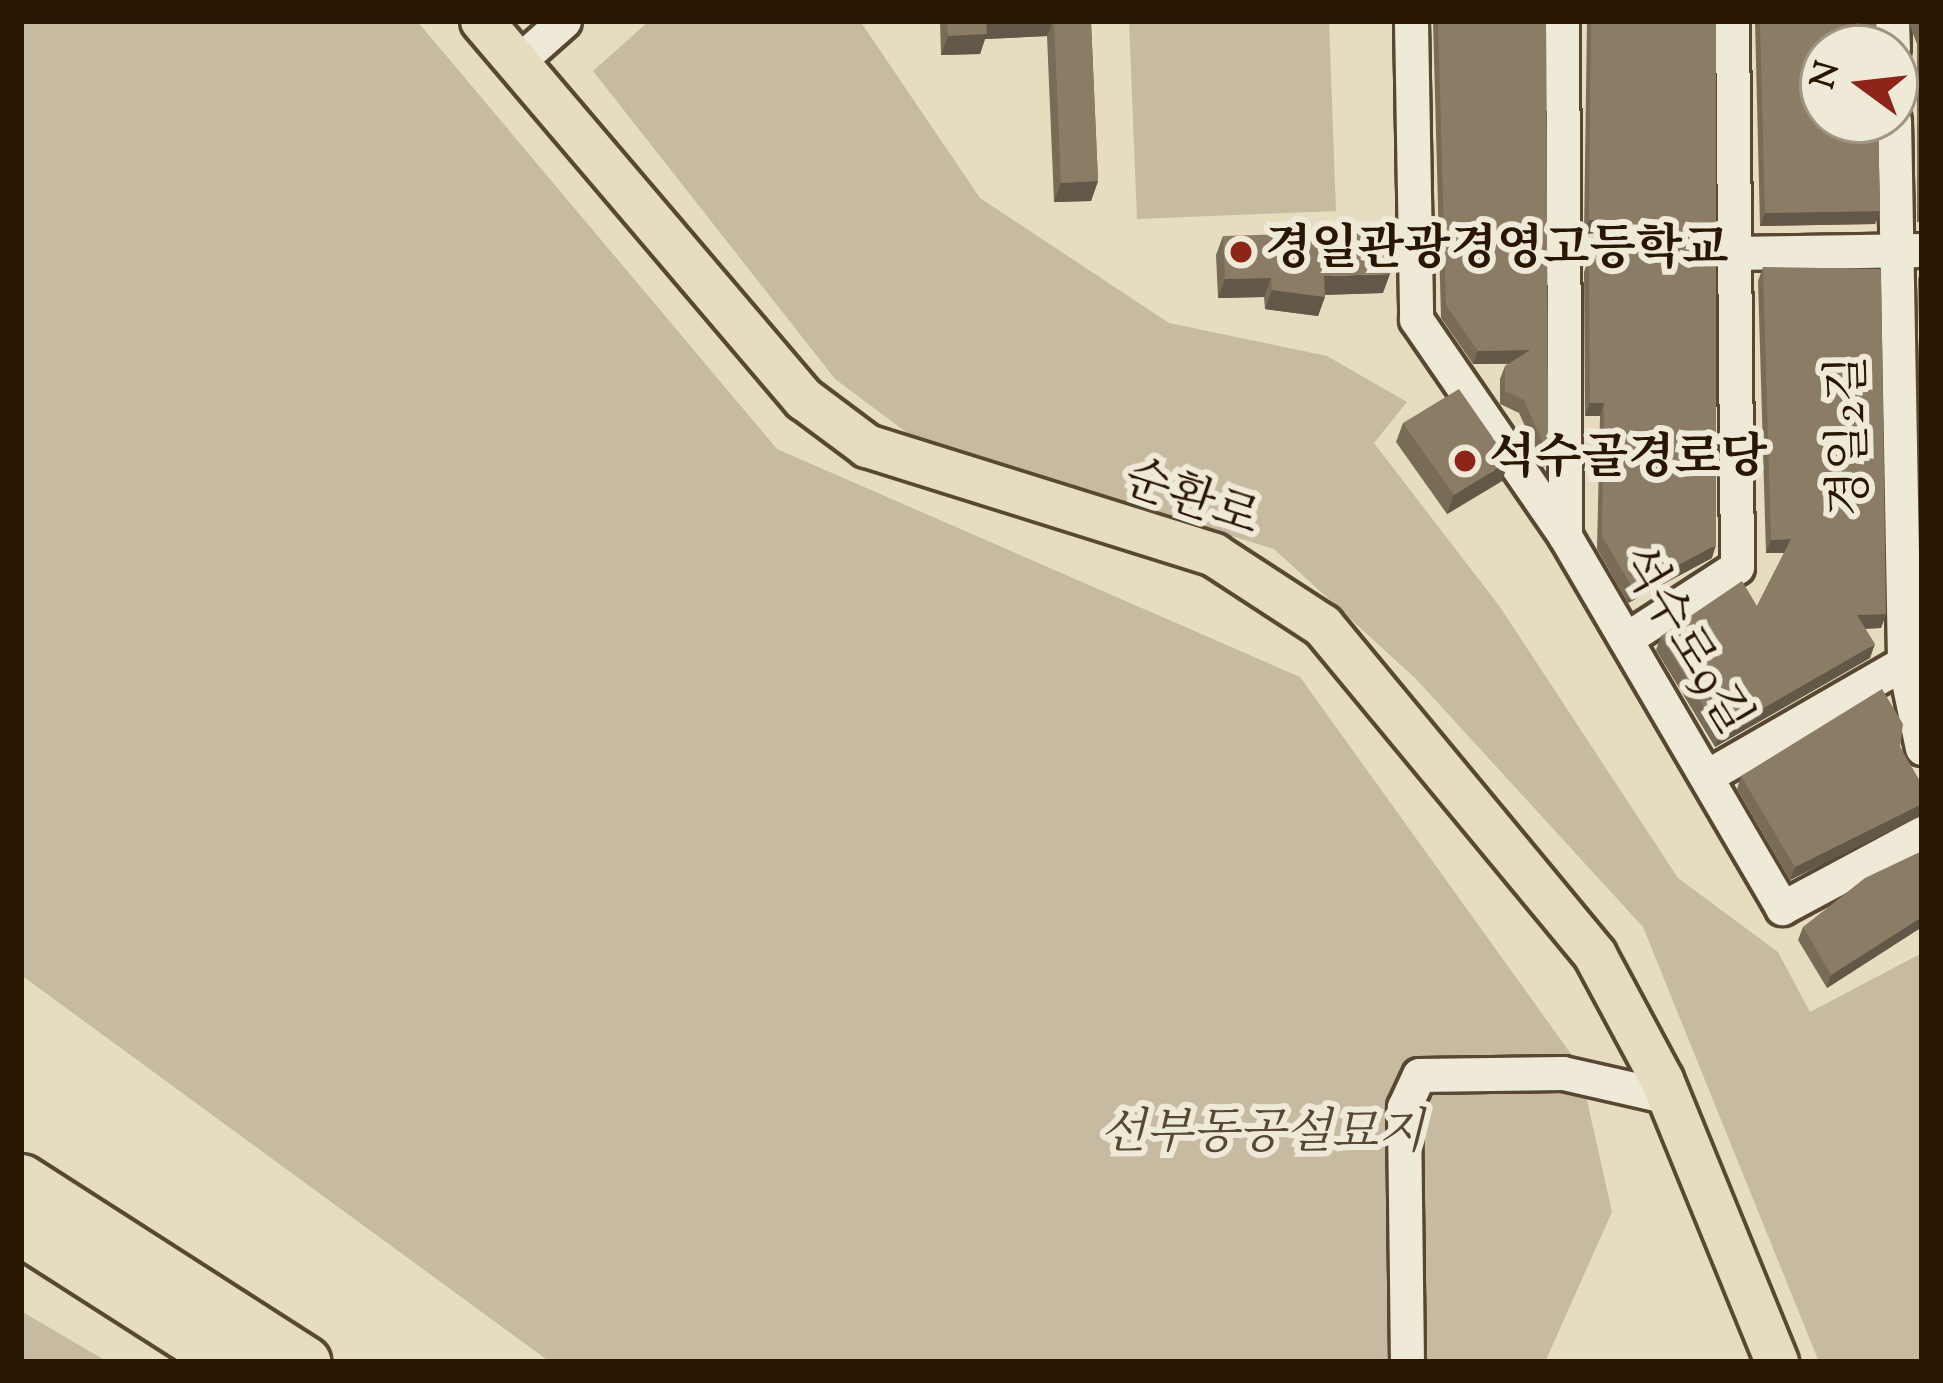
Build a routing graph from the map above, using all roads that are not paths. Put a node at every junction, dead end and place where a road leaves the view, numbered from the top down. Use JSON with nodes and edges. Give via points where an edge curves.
{"nodes":[{"id":1,"x":482,"y":21,"type":"edge"},
{"id":2,"x":564,"y":21,"type":"edge"},
{"id":3,"x":1411,"y":21,"type":"edge"},
{"id":4,"x":1562,"y":21,"type":"edge"},
{"id":5,"x":1732,"y":21,"type":"edge"},
{"id":6,"x":519,"y":61,"type":"junction"},
{"id":7,"x":1897,"y":144,"type":"edge"},
{"id":8,"x":1910,"y":251,"type":"edge"},
{"id":9,"x":1734,"y":253,"type":"junction"},
{"id":10,"x":1564,"y":536,"type":"junction"},
{"id":11,"x":1626,"y":639,"type":"junction"},
{"id":12,"x":1913,"y":657,"type":"edge"},
{"id":13,"x":1922,"y":748,"type":"edge"},
{"id":14,"x":1707,"y":776,"type":"junction"},
{"id":15,"x":1922,"y":832,"type":"edge"},
{"id":16,"x":1669,"y":1097,"type":"junction"},
{"id":17,"x":21,"y":1162,"type":"edge"},
{"id":18,"x":21,"y":1180,"type":"edge"},
{"id":19,"x":21,"y":1228,"type":"edge"},
{"id":20,"x":21,"y":1242,"type":"edge"},
{"id":21,"x":96,"y":1277,"type":"junction"},
{"id":22,"x":172,"y":1277,"type":"junction"},
{"id":23,"x":229,"y":1362,"type":"edge"},
{"id":24,"x":305,"y":1362,"type":"edge"},
{"id":25,"x":1406,"y":1362,"type":"edge"},
{"id":26,"x":1777,"y":1362,"type":"edge"}],
"edges":[{"from":1,"to":6,"type":"main road","name":"순환로"},
{"from":2,"to":6,"type":"street"},
{"from":3,"to":10,"type":"street","name":"석수로9길","via":[[1416,319]]},
{"from":4,"to":10,"type":"street"},
{"from":5,"to":9,"type":"street"},
{"from":6,"to":16,"type":"main road","name":"순환로","via":[[804,399],[867,446],[1214,555],[1323,626],[1594,955]]},
{"from":7,"to":8,"type":"street","name":"경일2길"},
{"from":8,"to":9,"type":"street"},
{"from":8,"to":12,"type":"street","name":"경일2길"},
{"from":9,"to":11,"type":"street","via":[[1737,567]]},
{"from":10,"to":11,"type":"street","name":"석수로9길"},
{"from":11,"to":14,"type":"street","name":"석수로9길"},
{"from":12,"to":13,"type":"street","name":"경일2길"},
{"from":12,"to":14,"type":"street"},
{"from":14,"to":15,"type":"street","name":"석수로9길","via":[[1782,908]]},
{"from":16,"to":25,"type":"street","via":[[1563,1073],[1419,1075],[1405,1107]]},
{"from":16,"to":26,"type":"main road","name":"순환로"},
{"from":17,"to":22,"type":"highway"},
{"from":18,"to":22,"type":"highway"},
{"from":19,"to":21,"type":"highway"},
{"from":20,"to":21,"type":"highway"},
{"from":21,"to":23,"type":"highway"},
{"from":22,"to":24,"type":"highway"}]}
